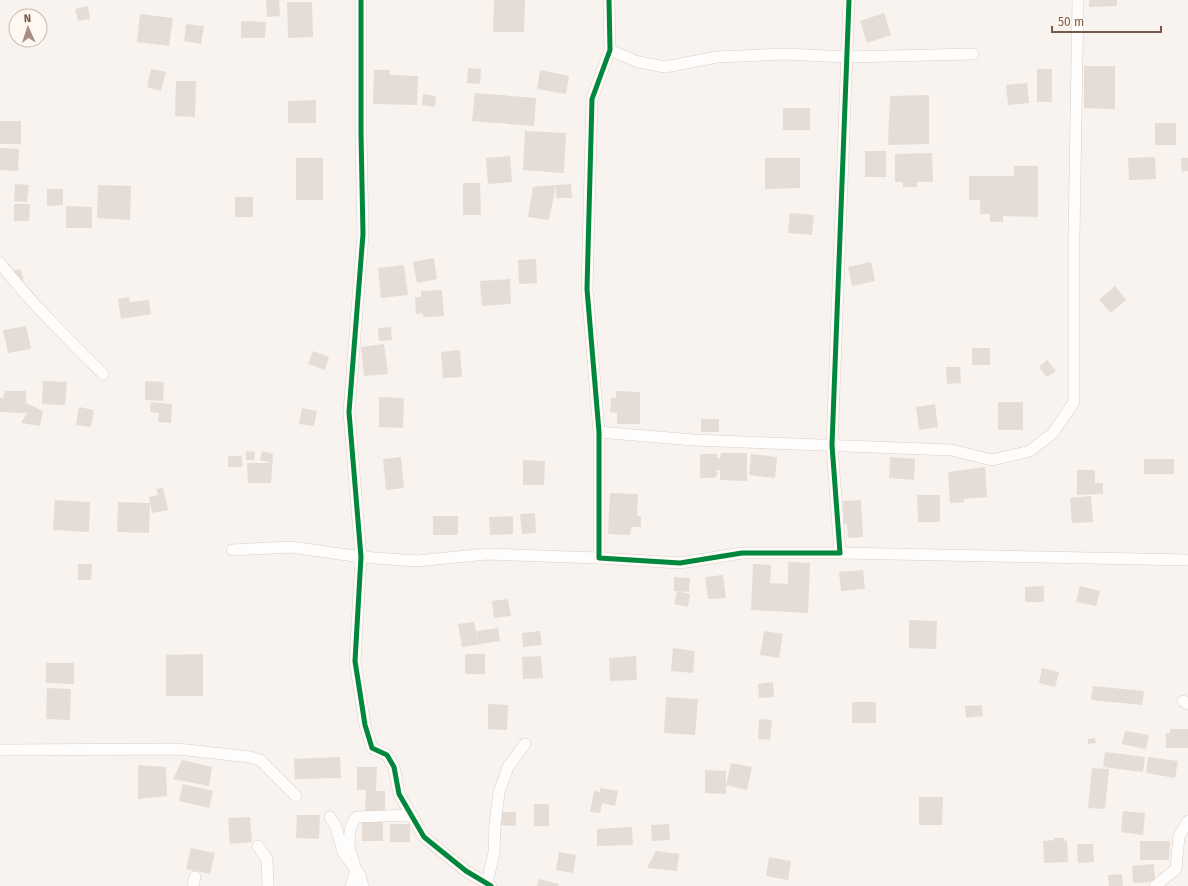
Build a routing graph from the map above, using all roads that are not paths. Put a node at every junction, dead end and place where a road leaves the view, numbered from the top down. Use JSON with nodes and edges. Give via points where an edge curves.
{"nodes":[{"id":1,"x":361,"y":0,"type":"edge"},
{"id":2,"x":609,"y":0,"type":"edge"},
{"id":3,"x":849,"y":0,"type":"edge"},
{"id":4,"x":1078,"y":0,"type":"edge"},
{"id":5,"x":610,"y":50,"type":"junction"},
{"id":6,"x":973,"y":54,"type":"dead end"},
{"id":7,"x":848,"y":57,"type":"junction"},
{"id":8,"x":0,"y":263,"type":"edge"},
{"id":9,"x":103,"y":374,"type":"dead end"},
{"id":10,"x":599,"y":432,"type":"junction"},
{"id":11,"x":832,"y":445,"type":"junction"},
{"id":12,"x":232,"y":550,"type":"dead end"},
{"id":13,"x":840,"y":553,"type":"junction"},
{"id":14,"x":362,"y":557,"type":"junction"},
{"id":15,"x":599,"y":558,"type":"junction"},
{"id":16,"x":1188,"y":560,"type":"edge"},
{"id":17,"x":525,"y":744,"type":"dead end"},
{"id":18,"x":0,"y":750,"type":"edge"},
{"id":19,"x":296,"y":796,"type":"dead end"},
{"id":20,"x":412,"y":815,"type":"junction"},
{"id":21,"x":330,"y":817,"type":"dead end"},
{"id":22,"x":1188,"y":821,"type":"edge"},
{"id":23,"x":258,"y":846,"type":"dead end"},
{"id":24,"x":356,"y":870,"type":"junction"},
{"id":25,"x":489,"y":884,"type":"edge"},
{"id":26,"x":268,"y":886,"type":"edge"},
{"id":27,"x":350,"y":886,"type":"edge"},
{"id":28,"x":363,"y":886,"type":"edge"},
{"id":29,"x":1155,"y":886,"type":"edge"}],
"edges":[{"from":1,"to":14,"type":"street","via":[[363,234],[349,412]]},
{"from":2,"to":5,"type":"street"},
{"from":3,"to":7,"type":"street"},
{"from":4,"to":11,"type":"street","via":[[1074,402],[1053,433],[1030,451],[992,460],[951,450]]},
{"from":5,"to":7,"type":"street","via":[[638,62],[665,67],[735,56],[785,54]]},
{"from":5,"to":10,"type":"street","via":[[592,99],[587,289]]},
{"from":6,"to":7,"type":"street"},
{"from":7,"to":11,"type":"street"},
{"from":8,"to":9,"type":"street","via":[[16,284]]},
{"from":10,"to":11,"type":"street","via":[[693,440]]},
{"from":10,"to":15,"type":"street"},
{"from":11,"to":13,"type":"street"},
{"from":12,"to":14,"type":"street","via":[[291,547]]},
{"from":13,"to":15,"type":"street","via":[[742,553],[680,563]]},
{"from":13,"to":16,"type":"street"},
{"from":14,"to":15,"type":"street","via":[[416,561],[487,554]]},
{"from":14,"to":20,"type":"street","via":[[355,661],[365,725],[372,748],[387,755],[394,767],[399,794]]},
{"from":17,"to":25,"type":"street","via":[[508,768],[499,792]]},
{"from":18,"to":19,"type":"street","via":[[178,749],[250,757],[260,760]]},
{"from":20,"to":24,"type":"street","via":[[357,817],[350,830],[349,847]]},
{"from":20,"to":25,"type":"street","via":[[424,837],[466,871]]},
{"from":21,"to":24,"type":"street","via":[[336,827],[343,852]]},
{"from":22,"to":29,"type":"street","via":[[1179,836],[1176,870]]},
{"from":23,"to":26,"type":"street","via":[[267,859]]},
{"from":24,"to":27,"type":"street"},
{"from":24,"to":28,"type":"street"}]}
